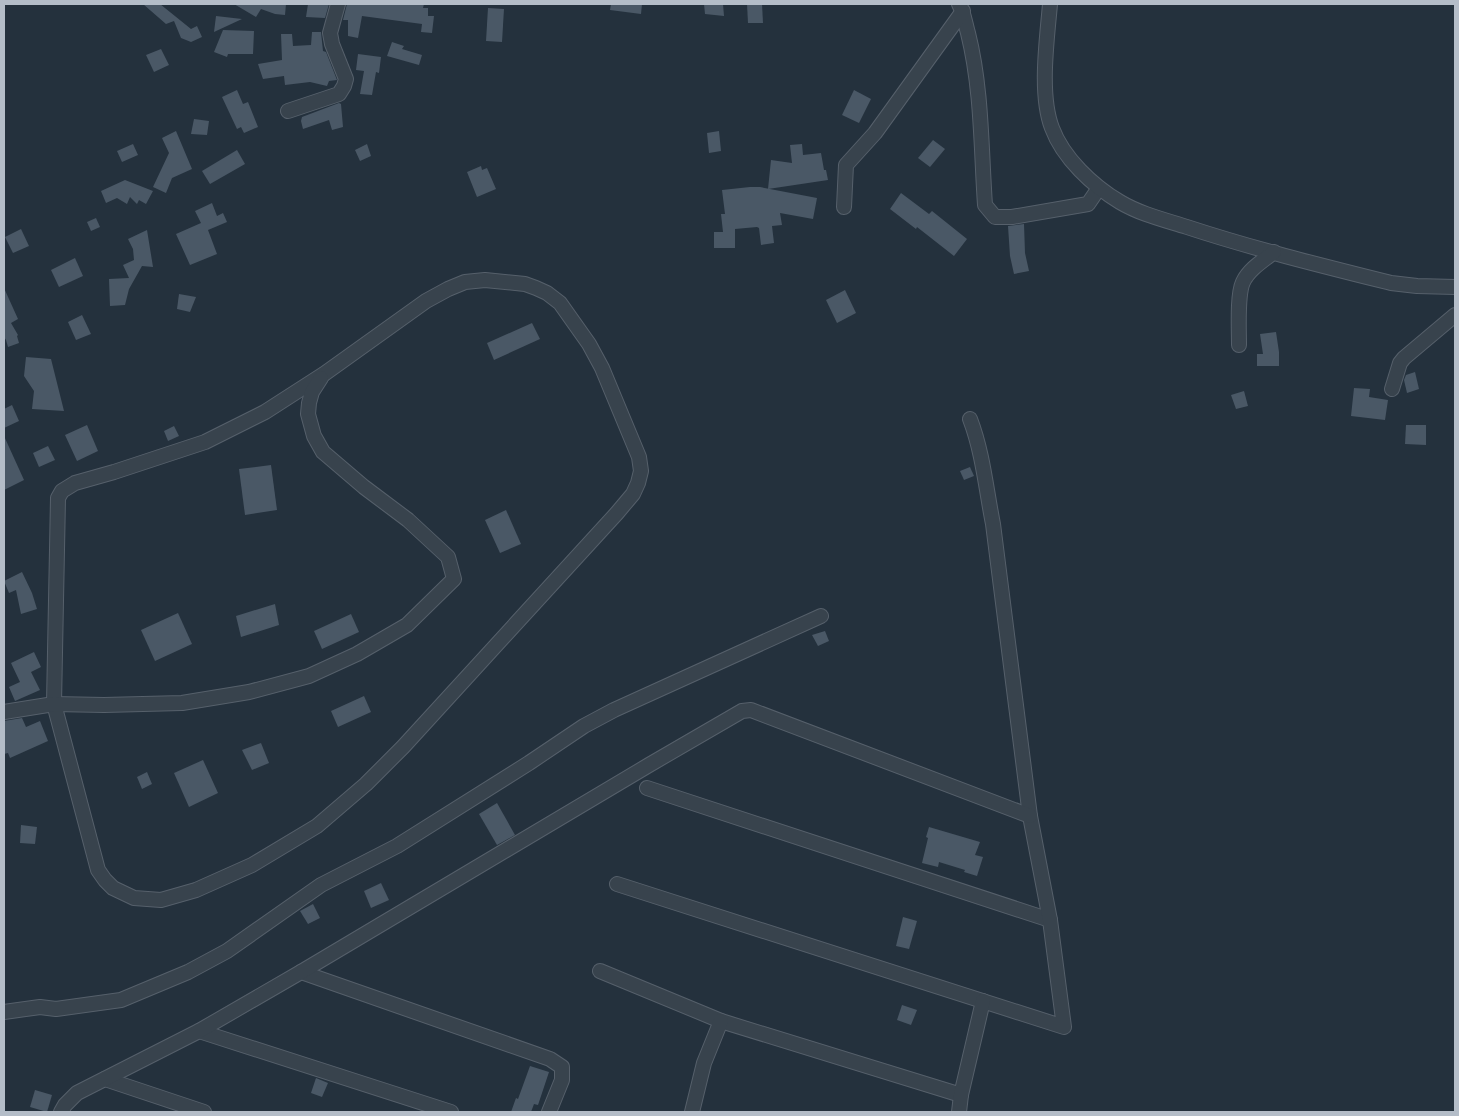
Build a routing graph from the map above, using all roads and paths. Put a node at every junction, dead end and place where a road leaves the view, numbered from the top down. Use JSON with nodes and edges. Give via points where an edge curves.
{"nodes":[{"id":1,"x":338,"y":4,"type":"edge"},
{"id":2,"x":1050,"y":4,"type":"edge"},
{"id":3,"x":961,"y":7,"type":"edge"},
{"id":4,"x":288,"y":111,"type":"dead end"},
{"id":5,"x":1099,"y":188,"type":"junction"},
{"id":6,"x":844,"y":207,"type":"dead end"},
{"id":7,"x":1274,"y":252,"type":"junction"},
{"id":8,"x":1455,"y":287,"type":"edge"},
{"id":9,"x":1455,"y":315,"type":"edge"},
{"id":10,"x":1239,"y":344,"type":"dead end"},
{"id":11,"x":324,"y":374,"type":"junction"},
{"id":12,"x":1392,"y":389,"type":"dead end"},
{"id":13,"x":970,"y":419,"type":"dead end"},
{"id":14,"x":821,"y":616,"type":"dead end"},
{"id":15,"x":54,"y":704,"type":"junction"},
{"id":16,"x":4,"y":712,"type":"edge"},
{"id":17,"x":647,"y":788,"type":"dead end"},
{"id":18,"x":1030,"y":816,"type":"junction"},
{"id":19,"x":617,"y":884,"type":"dead end"},
{"id":20,"x":1050,"y":920,"type":"junction"},
{"id":21,"x":600,"y":971,"type":"dead end"},
{"id":22,"x":301,"y":972,"type":"junction"},
{"id":23,"x":983,"y":1001,"type":"junction"},
{"id":24,"x":4,"y":1012,"type":"edge"},
{"id":25,"x":721,"y":1021,"type":"junction"},
{"id":26,"x":199,"y":1031,"type":"junction"},
{"id":27,"x":105,"y":1078,"type":"junction"},
{"id":28,"x":961,"y":1095,"type":"junction"},
{"id":29,"x":61,"y":1112,"type":"edge"},
{"id":30,"x":204,"y":1112,"type":"edge"},
{"id":31,"x":451,"y":1112,"type":"edge"},
{"id":32,"x":549,"y":1112,"type":"edge"},
{"id":33,"x":693,"y":1112,"type":"edge"},
{"id":34,"x":959,"y":1112,"type":"edge"}],
"edges":[{"from":1,"to":4,"type":"street","via":[[330,33],[346,79],[344,86],[339,94]]},
{"from":2,"to":5,"type":"street","via":[[1045,78],[1052,128],[1080,170]]},
{"from":3,"to":5,"type":"street","via":[[973,51],[979,97],[984,205],[995,217],[1012,217],[1088,204]]},
{"from":3,"to":6,"type":"street","via":[[875,133],[846,165]]},
{"from":5,"to":7,"type":"street","via":[[1121,203],[1145,213]]},
{"from":7,"to":8,"type":"street","via":[[1391,283]]},
{"from":7,"to":10,"type":"street","via":[[1243,280]]},
{"from":9,"to":12,"type":"street","via":[[1404,358]]},
{"from":11,"to":15,"type":"street","via":[[265,412],[205,442],[74,483],[62,491],[58,498]]},
{"from":11,"to":15,"type":"street","via":[[312,392],[308,414],[314,436],[324,452],[448,557],[454,579],[400,630],[309,676],[249,692],[182,703]]},
{"from":11,"to":15,"type":"street","via":[[426,301],[448,289],[465,282],[485,280],[525,284],[547,293],[560,303],[593,352],[640,457],[638,483],[617,514],[366,784],[317,826],[252,865],[196,890],[162,900],[134,898],[105,880],[98,870]]},
{"from":13,"to":18,"type":"street","via":[[978,439],[993,524]]},
{"from":14,"to":24,"type":"street","via":[[584,726],[397,846],[321,885],[227,951],[188,972],[121,1000]]},
{"from":15,"to":16,"type":"street"},
{"from":17,"to":20,"type":"street"},
{"from":18,"to":20,"type":"street"},
{"from":18,"to":22,"type":"street","via":[[751,710],[742,711]]},
{"from":19,"to":23,"type":"street"},
{"from":20,"to":23,"type":"street","via":[[1064,1027]]},
{"from":21,"to":25,"type":"street"},
{"from":22,"to":26,"type":"street"},
{"from":22,"to":32,"type":"street","via":[[550,1058],[562,1067],[562,1080]]},
{"from":23,"to":28,"type":"street"},
{"from":25,"to":28,"type":"street"},
{"from":25,"to":33,"type":"street","via":[[704,1063]]},
{"from":26,"to":27,"type":"street"},
{"from":26,"to":31,"type":"street"},
{"from":27,"to":29,"type":"street","via":[[77,1093]]},
{"from":27,"to":30,"type":"street"},
{"from":28,"to":34,"type":"street"}]}
